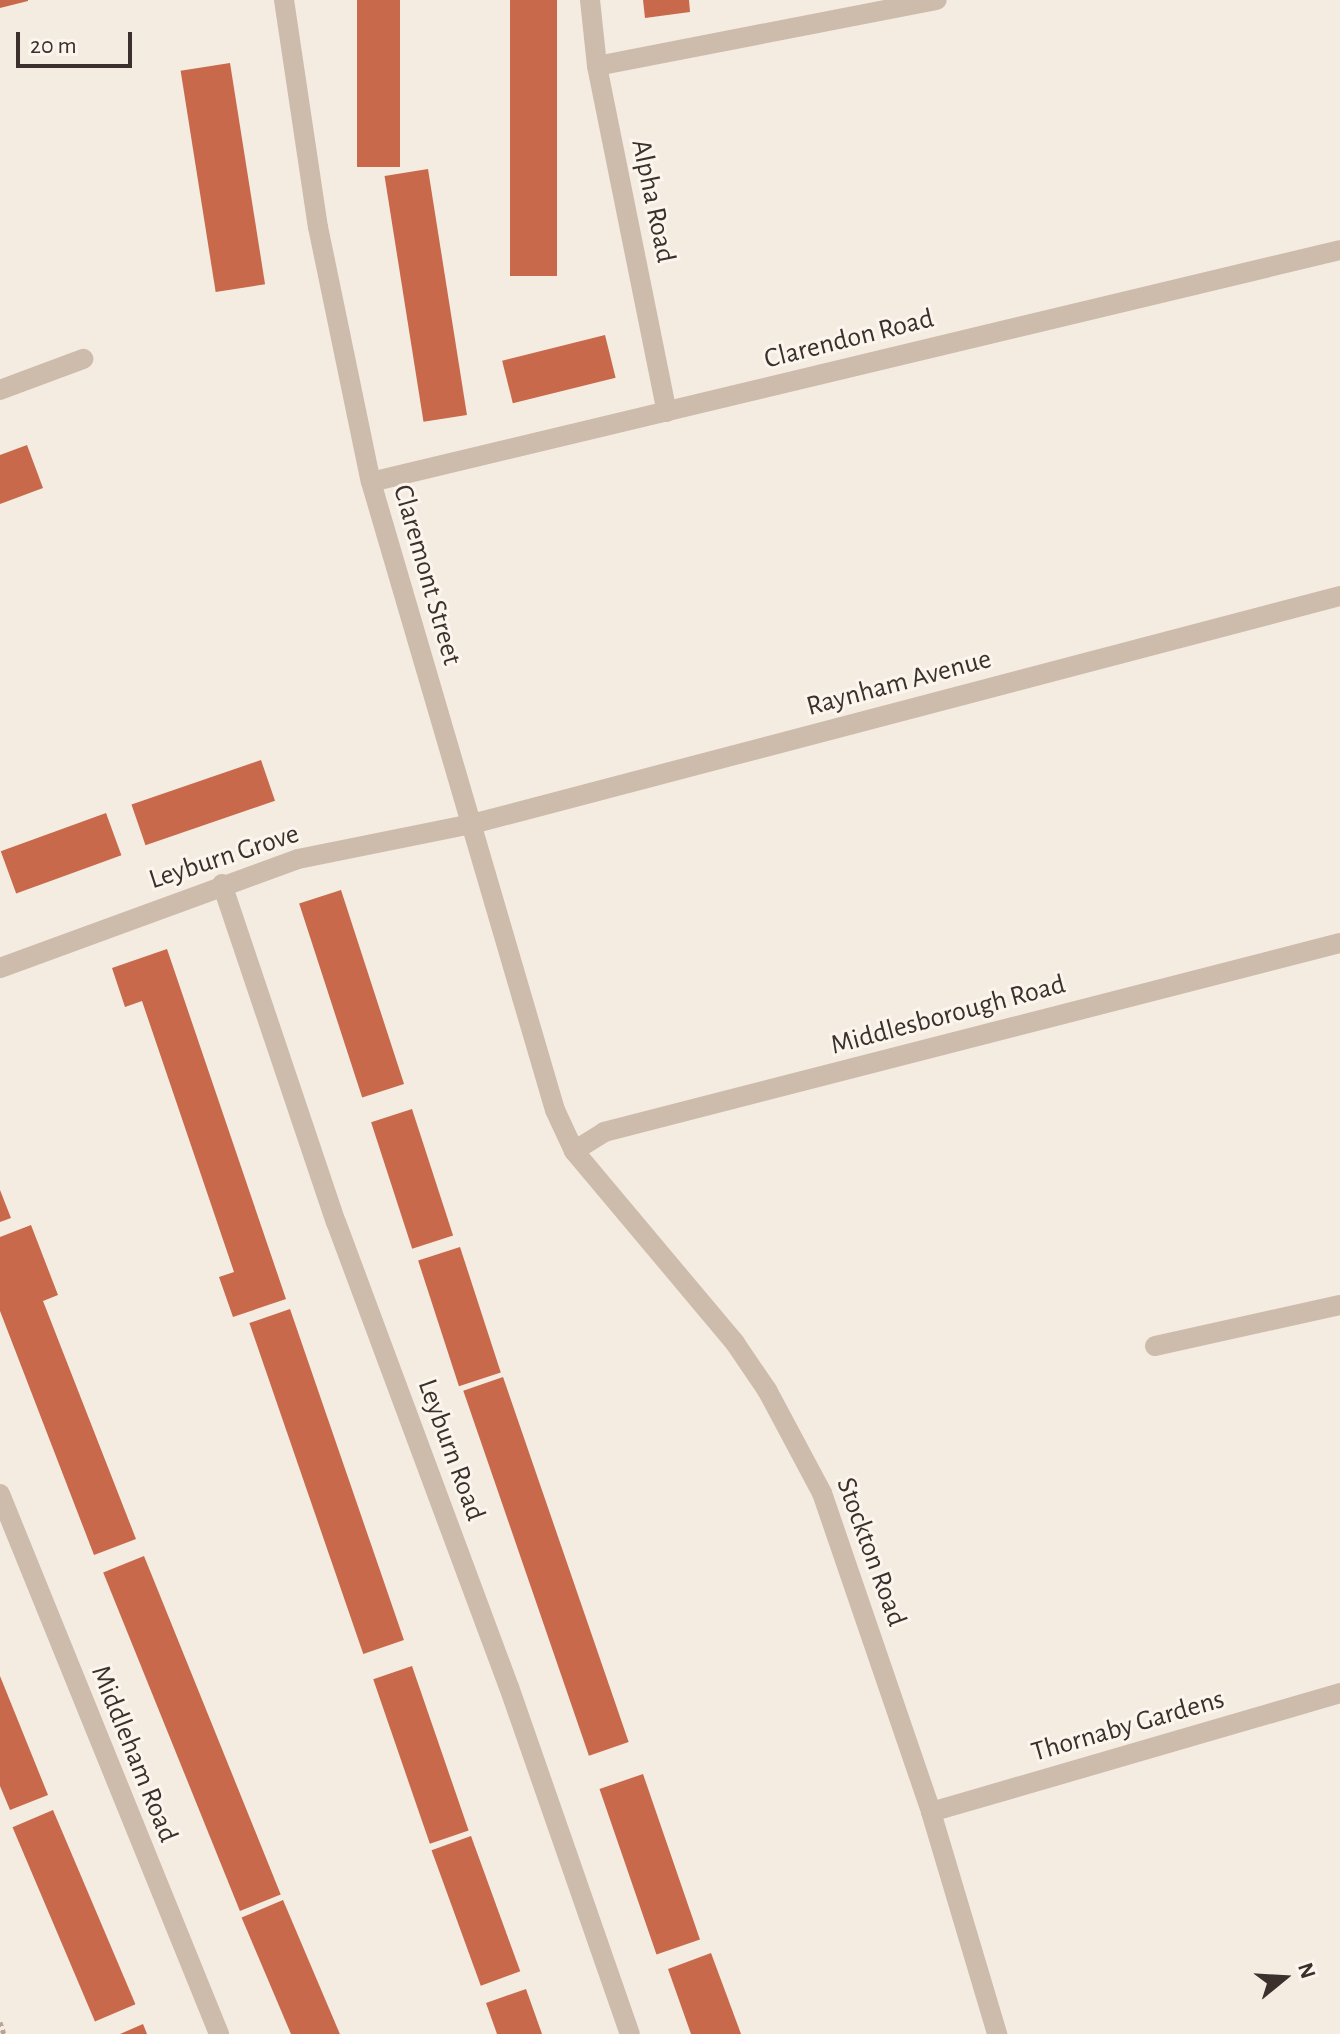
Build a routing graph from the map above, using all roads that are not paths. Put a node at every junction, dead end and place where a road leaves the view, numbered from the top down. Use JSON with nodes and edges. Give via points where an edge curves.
{"nodes":[{"id":1,"x":284,"y":0,"type":"edge"},
{"id":2,"x":590,"y":0,"type":"edge"},
{"id":3,"x":937,"y":0,"type":"edge"},
{"id":4,"x":597,"y":66,"type":"junction"},
{"id":5,"x":1340,"y":250,"type":"edge"},
{"id":6,"x":83,"y":359,"type":"dead end"},
{"id":7,"x":0,"y":390,"type":"edge"},
{"id":8,"x":667,"y":412,"type":"junction"},
{"id":9,"x":371,"y":482,"type":"junction"},
{"id":10,"x":1340,"y":596,"type":"edge"},
{"id":11,"x":472,"y":824,"type":"junction"},
{"id":12,"x":222,"y":884,"type":"junction"},
{"id":13,"x":1340,"y":943,"type":"edge"},
{"id":14,"x":0,"y":968,"type":"edge"},
{"id":15,"x":574,"y":1151,"type":"junction"},
{"id":16,"x":1340,"y":1305,"type":"edge"},
{"id":17,"x":1155,"y":1346,"type":"dead end"},
{"id":18,"x":0,"y":1494,"type":"edge"},
{"id":19,"x":1340,"y":1693,"type":"edge"},
{"id":20,"x":931,"y":1812,"type":"junction"},
{"id":21,"x":219,"y":2034,"type":"edge"},
{"id":22,"x":630,"y":2034,"type":"edge"},
{"id":23,"x":997,"y":2034,"type":"edge"}],
"edges":[{"from":1,"to":9,"type":"street","name":"Claremont Street","via":[[318,227]]},
{"from":2,"to":4,"type":"street","name":"Alpha Road"},
{"from":3,"to":4,"type":"street"},
{"from":4,"to":8,"type":"street","name":"Alpha Road"},
{"from":5,"to":8,"type":"street","name":"Clarendon Road"},
{"from":6,"to":7,"type":"street"},
{"from":8,"to":9,"type":"street","name":"Clarendon Road"},
{"from":9,"to":11,"type":"street","name":"Claremont Street"},
{"from":10,"to":11,"type":"street","name":"Raynham Avenue"},
{"from":11,"to":12,"type":"street","name":"Leyburn Grove","via":[[298,859]]},
{"from":11,"to":15,"type":"street","name":"Claremont Street","via":[[555,1110]]},
{"from":12,"to":14,"type":"street","name":"Leyburn Grove"},
{"from":12,"to":22,"type":"street","name":"Leyburn Road","via":[[336,1222],[509,1687]]},
{"from":13,"to":15,"type":"street","name":"Middlesborough Road","via":[[604,1132]]},
{"from":15,"to":20,"type":"street","name":"Stockton Road","via":[[735,1343],[767,1390],[822,1493]]},
{"from":16,"to":17,"type":"street"},
{"from":18,"to":21,"type":"street","name":"Middleham Road"},
{"from":19,"to":20,"type":"street","name":"Thornaby Gardens"},
{"from":20,"to":23,"type":"street","name":"Stockton Road"}]}
